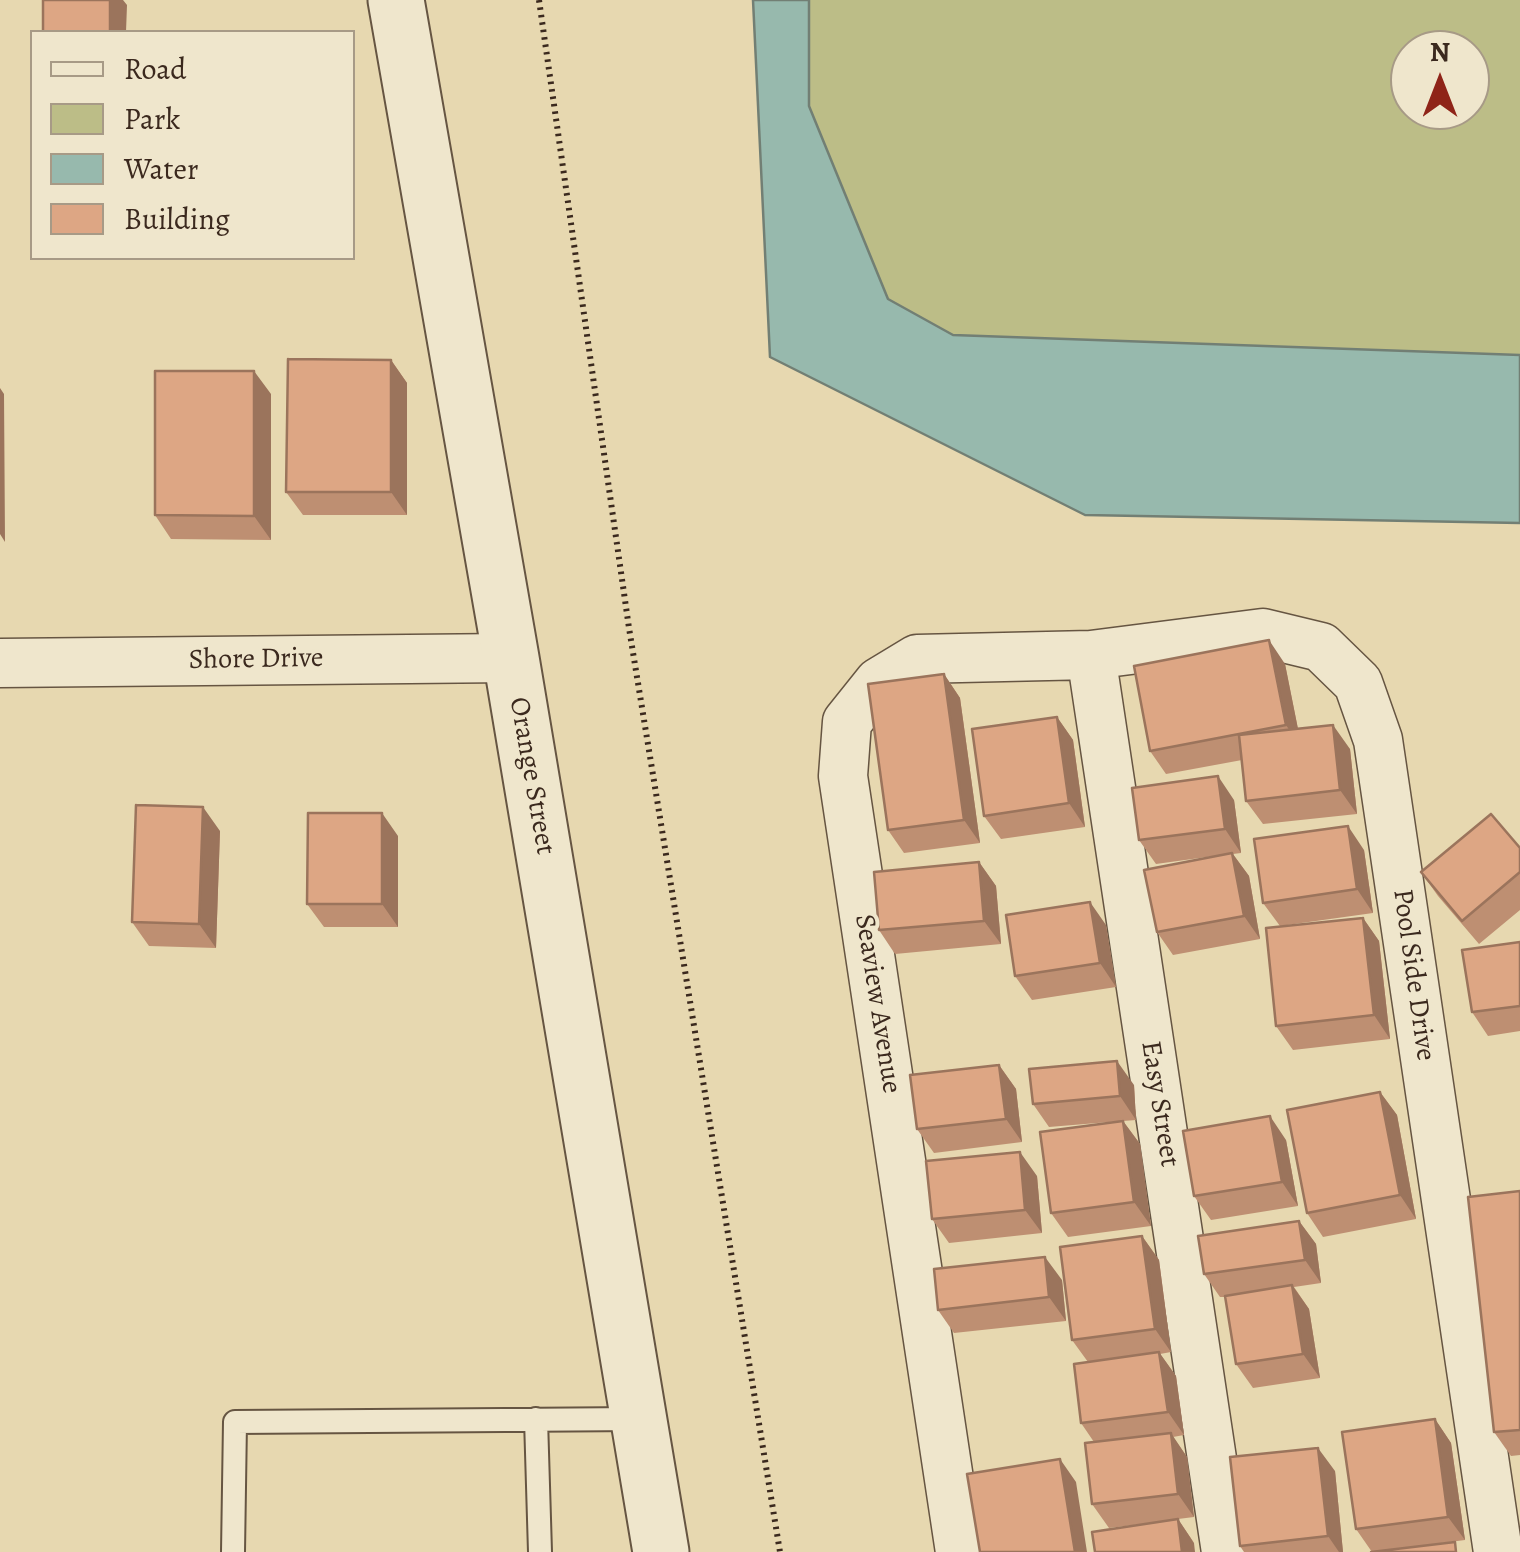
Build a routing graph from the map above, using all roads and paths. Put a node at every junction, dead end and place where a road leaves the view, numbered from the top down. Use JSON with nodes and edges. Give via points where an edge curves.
{"nodes":[{"id":1,"x":396,"y":0,"type":"edge"},
{"id":2,"x":539,"y":0,"type":"edge"},
{"id":3,"x":1091,"y":655,"type":"junction"},
{"id":4,"x":511,"y":658,"type":"junction"},
{"id":5,"x":0,"y":662,"type":"edge"},
{"id":6,"x":536,"y":1419,"type":"junction"},
{"id":7,"x":640,"y":1419,"type":"junction"},
{"id":8,"x":232,"y":1552,"type":"edge"},
{"id":9,"x":540,"y":1552,"type":"edge"},
{"id":10,"x":660,"y":1552,"type":"edge"},
{"id":11,"x":780,"y":1552,"type":"edge"},
{"id":12,"x":960,"y":1552,"type":"edge"},
{"id":13,"x":1226,"y":1552,"type":"edge"},
{"id":14,"x":1498,"y":1552,"type":"edge"}],
"edges":[{"from":1,"to":4,"type":"street","name":"Orange Street"},
{"from":2,"to":11,"type":"path","via":[[632,648]]},
{"from":3,"to":12,"type":"street","name":"Seaview Avenue","via":[[917,659],[879,682],[847,722],[843,776]]},
{"from":3,"to":13,"type":"street","name":"Easy Street"},
{"from":3,"to":14,"type":"street","name":"Pool Side Drive","via":[[1263,634],[1322,647],[1358,682],[1378,740]]},
{"from":4,"to":5,"type":"street","name":"Shore Drive"},
{"from":4,"to":7,"type":"street","name":"Orange Street"},
{"from":6,"to":7,"type":"lane"},
{"from":6,"to":8,"type":"lane","via":[[235,1422]]},
{"from":6,"to":9,"type":"lane"},
{"from":7,"to":10,"type":"street","name":"Orange Street"}]}
